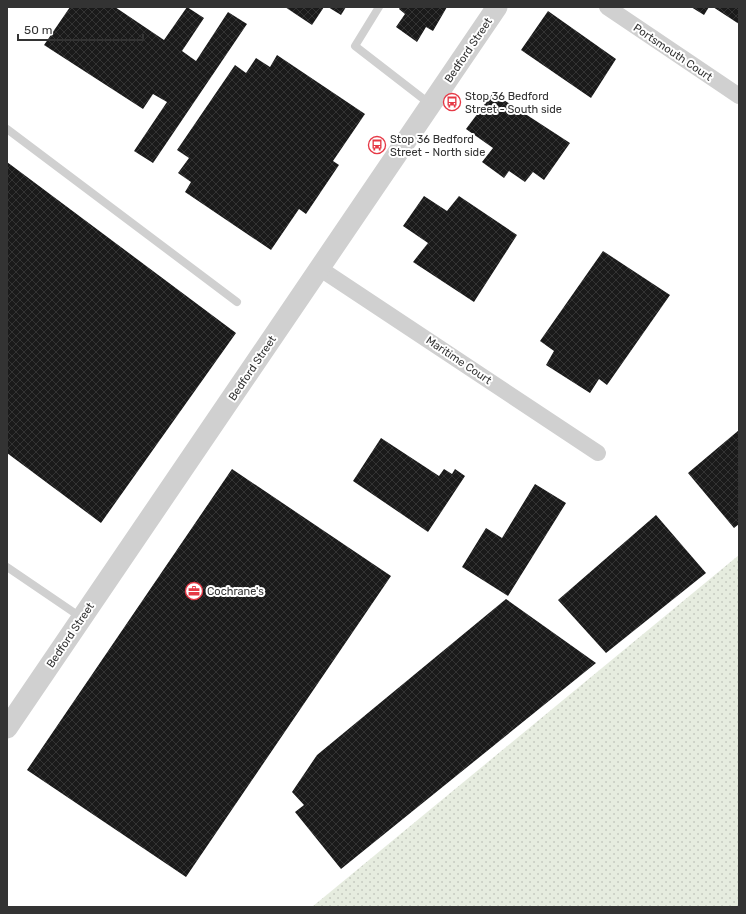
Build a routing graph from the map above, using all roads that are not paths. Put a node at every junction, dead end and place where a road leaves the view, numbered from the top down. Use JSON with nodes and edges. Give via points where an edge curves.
{"nodes":[{"id":1,"x":379,"y":7,"type":"edge"},
{"id":2,"x":497,"y":7,"type":"edge"},
{"id":3,"x":607,"y":7,"type":"edge"},
{"id":4,"x":739,"y":96,"type":"edge"},
{"id":5,"x":431,"y":104,"type":"junction"},
{"id":6,"x":7,"y":129,"type":"edge"},
{"id":7,"x":320,"y":268,"type":"junction"},
{"id":8,"x":237,"y":302,"type":"dead end"},
{"id":9,"x":598,"y":453,"type":"dead end"},
{"id":10,"x":7,"y":566,"type":"edge"},
{"id":11,"x":82,"y":618,"type":"junction"},
{"id":12,"x":7,"y":728,"type":"edge"}],
"edges":[{"from":1,"to":5,"type":"lane","via":[[355,46]]},
{"from":2,"to":5,"type":"street","name":"Bedford Street"},
{"from":3,"to":4,"type":"street","name":"Portsmouth Court"},
{"from":5,"to":7,"type":"street","name":"Bedford Street"},
{"from":6,"to":8,"type":"lane"},
{"from":7,"to":9,"type":"street","name":"Maritime Court"},
{"from":7,"to":11,"type":"street","name":"Bedford Street"},
{"from":10,"to":11,"type":"lane"},
{"from":11,"to":12,"type":"street","name":"Bedford Street"}]}
